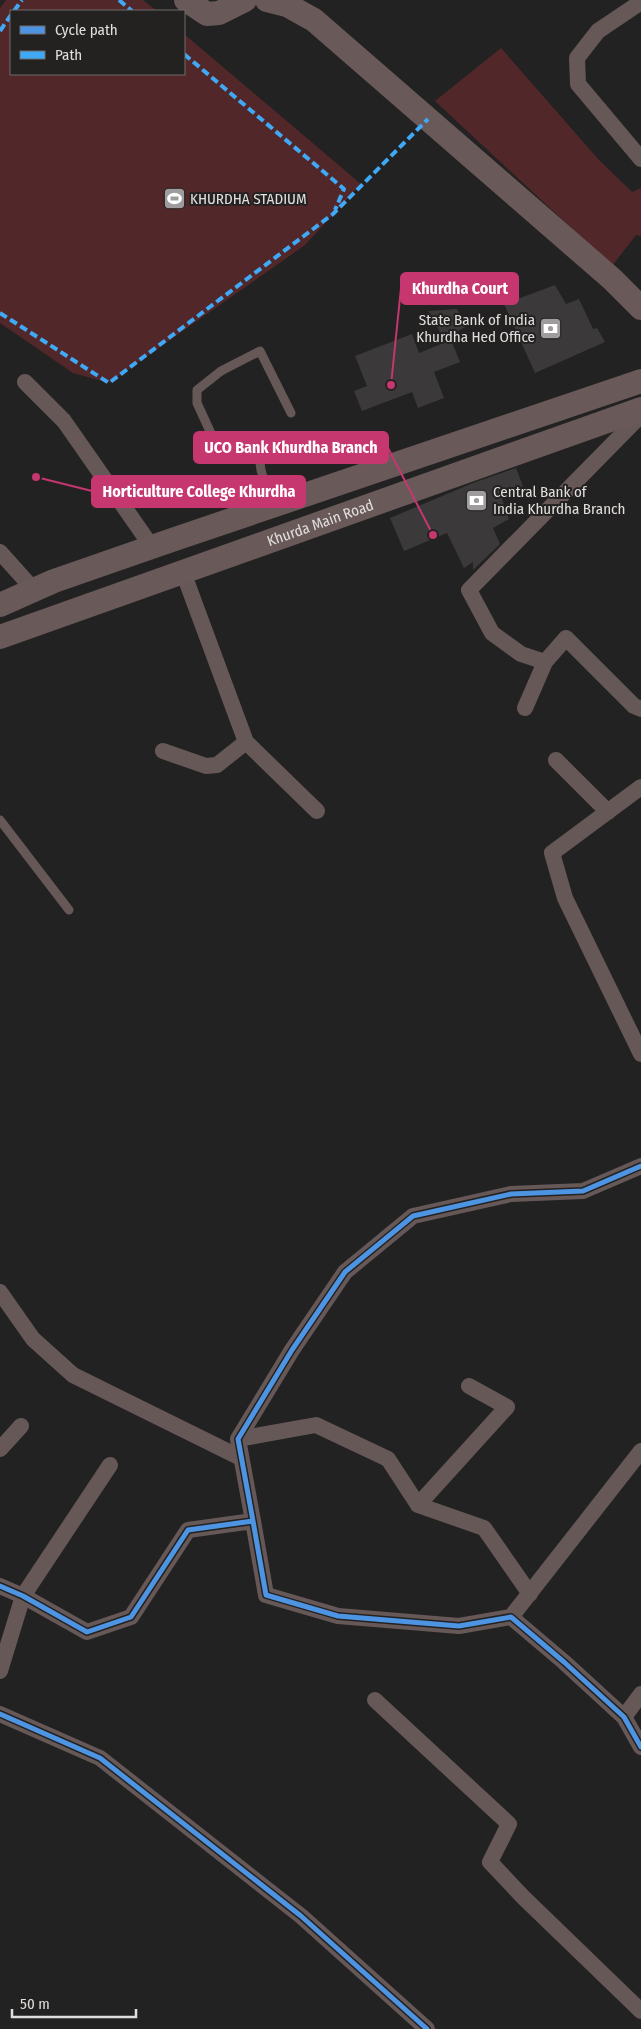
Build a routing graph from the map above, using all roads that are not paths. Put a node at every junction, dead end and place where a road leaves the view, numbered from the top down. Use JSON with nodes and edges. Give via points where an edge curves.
{"nodes":[{"id":1,"x":186,"y":0,"type":"edge"},
{"id":2,"x":246,"y":0,"type":"edge"},
{"id":3,"x":267,"y":0,"type":"edge"},
{"id":4,"x":641,"y":2,"type":"edge"},
{"id":5,"x":641,"y":159,"type":"edge"},
{"id":6,"x":641,"y":308,"type":"edge"},
{"id":7,"x":641,"y":381,"type":"edge"},
{"id":8,"x":25,"y":382,"type":"dead end"},
{"id":9,"x":641,"y":409,"type":"edge"},
{"id":10,"x":291,"y":413,"type":"dead end"},
{"id":11,"x":641,"y":415,"type":"edge"},
{"id":12,"x":271,"y":506,"type":"junction"},
{"id":13,"x":152,"y":546,"type":"junction"},
{"id":14,"x":0,"y":552,"type":"edge"},
{"id":15,"x":184,"y":572,"type":"junction"},
{"id":16,"x":34,"y":590,"type":"junction"},
{"id":17,"x":0,"y":605,"type":"edge"},
{"id":18,"x":0,"y":637,"type":"edge"},
{"id":19,"x":545,"y":662,"type":"junction"},
{"id":20,"x":525,"y":708,"type":"dead end"},
{"id":21,"x":641,"y":709,"type":"edge"},
{"id":22,"x":246,"y":742,"type":"junction"},
{"id":23,"x":163,"y":751,"type":"dead end"},
{"id":24,"x":556,"y":760,"type":"dead end"},
{"id":25,"x":641,"y":787,"type":"edge"},
{"id":26,"x":316,"y":811,"type":"dead end"},
{"id":27,"x":608,"y":812,"type":"junction"},
{"id":28,"x":0,"y":820,"type":"edge"},
{"id":29,"x":69,"y":910,"type":"dead end"},
{"id":30,"x":641,"y":1054,"type":"edge"},
{"id":31,"x":641,"y":1166,"type":"edge"},
{"id":32,"x":0,"y":1292,"type":"edge"},
{"id":33,"x":469,"y":1386,"type":"dead end"},
{"id":34,"x":21,"y":1426,"type":"dead end"},
{"id":35,"x":238,"y":1439,"type":"junction"},
{"id":36,"x":0,"y":1449,"type":"edge"},
{"id":37,"x":641,"y":1452,"type":"edge"},
{"id":38,"x":241,"y":1458,"type":"junction"},
{"id":39,"x":110,"y":1465,"type":"dead end"},
{"id":40,"x":418,"y":1505,"type":"junction"},
{"id":41,"x":253,"y":1521,"type":"junction"},
{"id":42,"x":0,"y":1586,"type":"edge"},
{"id":43,"x":530,"y":1594,"type":"junction"},
{"id":44,"x":23,"y":1596,"type":"junction"},
{"id":45,"x":511,"y":1617,"type":"junction"},
{"id":46,"x":0,"y":1671,"type":"edge"},
{"id":47,"x":641,"y":1694,"type":"edge"},
{"id":48,"x":375,"y":1700,"type":"dead end"},
{"id":49,"x":0,"y":1714,"type":"edge"},
{"id":50,"x":624,"y":1717,"type":"junction"},
{"id":51,"x":641,"y":1747,"type":"edge"},
{"id":52,"x":641,"y":2011,"type":"edge"},
{"id":53,"x":427,"y":2029,"type":"edge"}],
"edges":[{"from":1,"to":2,"type":"main road","via":[[207,14],[218,13]]},
{"from":3,"to":6,"type":"main road","via":[[286,5],[314,20],[612,279]]},
{"from":4,"to":5,"type":"street","via":[[598,31],[577,58],[578,84]]},
{"from":7,"to":12,"type":"main road","name":"Khurda Main Road"},
{"from":8,"to":13,"type":"street","via":[[64,421]]},
{"from":9,"to":15,"type":"main road","name":"Khurda Main Road"},
{"from":10,"to":12,"type":"lane","via":[[260,351],[222,371],[197,390],[196,403],[220,453],[241,444],[258,448]]},
{"from":11,"to":19,"type":"street","via":[[469,590],[492,633],[521,654]]},
{"from":12,"to":13,"type":"main road","name":"Khurda Main Road"},
{"from":13,"to":16,"type":"main road","name":"Khurda Main Road"},
{"from":14,"to":16,"type":"street"},
{"from":15,"to":18,"type":"main road","name":"Khurda Main Road"},
{"from":15,"to":22,"type":"street"},
{"from":16,"to":17,"type":"main road","name":"Khurda Main Road"},
{"from":19,"to":20,"type":"street"},
{"from":19,"to":21,"type":"street","via":[[566,638],[634,706]]},
{"from":22,"to":23,"type":"street","via":[[212,766]]},
{"from":22,"to":26,"type":"street"},
{"from":24,"to":27,"type":"street"},
{"from":25,"to":27,"type":"street"},
{"from":27,"to":30,"type":"street","via":[[552,853],[565,898]]},
{"from":28,"to":29,"type":"lane"},
{"from":31,"to":35,"type":"street","via":[[583,1191],[511,1194],[413,1216],[345,1272],[292,1350]]},
{"from":32,"to":38,"type":"street","via":[[33,1338],[73,1375]]},
{"from":33,"to":40,"type":"street","via":[[508,1407]]},
{"from":34,"to":36,"type":"street"},
{"from":35,"to":38,"type":"street"},
{"from":35,"to":40,"type":"street","via":[[316,1425],[388,1459]]},
{"from":37,"to":43,"type":"street"},
{"from":38,"to":41,"type":"street"},
{"from":39,"to":44,"type":"street"},
{"from":40,"to":43,"type":"street","via":[[484,1528]]},
{"from":41,"to":44,"type":"street","via":[[188,1530],[131,1617],[87,1632]]},
{"from":41,"to":45,"type":"street","via":[[266,1595],[338,1616],[459,1626]]},
{"from":42,"to":44,"type":"street"},
{"from":43,"to":45,"type":"street"},
{"from":44,"to":46,"type":"street"},
{"from":45,"to":50,"type":"street"},
{"from":47,"to":50,"type":"street"},
{"from":48,"to":52,"type":"street","via":[[509,1824],[490,1862]]},
{"from":49,"to":53,"type":"street","via":[[100,1758],[301,1916]]},
{"from":50,"to":51,"type":"street"}]}
